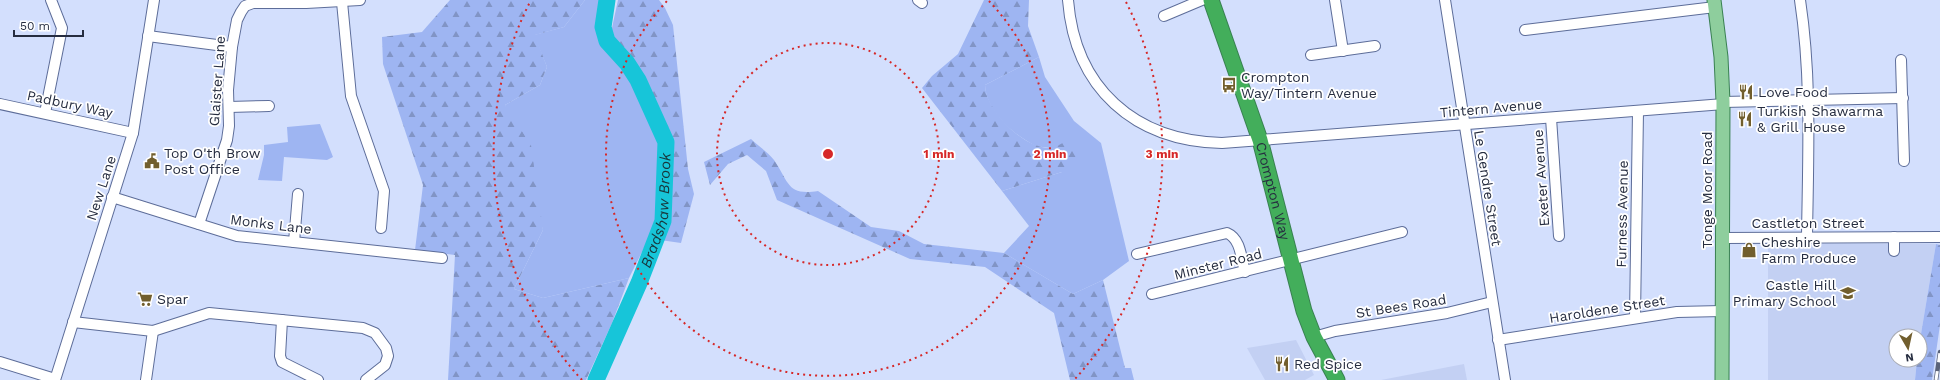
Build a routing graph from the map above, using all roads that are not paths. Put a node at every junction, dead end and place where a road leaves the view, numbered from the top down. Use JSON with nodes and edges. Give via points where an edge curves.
{"nodes":[{"id":1,"x":51,"y":0,"type":"edge"},
{"id":2,"x":154,"y":0,"type":"edge"},
{"id":3,"x":360,"y":0,"type":"edge"},
{"id":4,"x":1068,"y":0,"type":"edge"},
{"id":5,"x":1202,"y":0,"type":"edge"},
{"id":6,"x":1211,"y":0,"type":"edge"},
{"id":7,"x":1334,"y":0,"type":"edge"},
{"id":8,"x":1445,"y":0,"type":"edge"},
{"id":9,"x":1800,"y":0,"type":"edge"},
{"id":10,"x":342,"y":2,"type":"junction"},
{"id":11,"x":1715,"y":4,"type":"edge"},
{"id":12,"x":1164,"y":16,"type":"dead end"},
{"id":13,"x":1525,"y":30,"type":"dead end"},
{"id":14,"x":148,"y":36,"type":"junction"},
{"id":15,"x":1375,"y":46,"type":"dead end"},
{"id":16,"x":232,"y":47,"type":"junction"},
{"id":17,"x":1343,"y":50,"type":"junction"},
{"id":18,"x":1311,"y":56,"type":"dead end"},
{"id":19,"x":1901,"y":60,"type":"dead end"},
{"id":20,"x":1902,"y":98,"type":"junction"},
{"id":21,"x":1809,"y":100,"type":"junction"},
{"id":22,"x":1724,"y":103,"type":"junction"},
{"id":23,"x":0,"y":104,"type":"edge"},
{"id":24,"x":269,"y":106,"type":"dead end"},
{"id":25,"x":229,"y":107,"type":"junction"},
{"id":26,"x":1638,"y":111,"type":"junction"},
{"id":27,"x":45,"y":113,"type":"junction"},
{"id":28,"x":1551,"y":118,"type":"junction"},
{"id":29,"x":1464,"y":125,"type":"junction"},
{"id":30,"x":133,"y":133,"type":"junction"},
{"id":31,"x":1260,"y":140,"type":"junction"},
{"id":32,"x":1904,"y":160,"type":"dead end"},
{"id":33,"x":298,"y":194,"type":"dead end"},
{"id":34,"x":112,"y":197,"type":"junction"},
{"id":35,"x":199,"y":224,"type":"junction"},
{"id":36,"x":382,"y":228,"type":"dead end"},
{"id":37,"x":1402,"y":232,"type":"dead end"},
{"id":38,"x":1559,"y":236,"type":"dead end"},
{"id":39,"x":1807,"y":237,"type":"junction"},
{"id":40,"x":1894,"y":237,"type":"junction"},
{"id":41,"x":1940,"y":237,"type":"edge"},
{"id":42,"x":1723,"y":238,"type":"junction"},
{"id":43,"x":294,"y":242,"type":"junction"},
{"id":44,"x":1894,"y":251,"type":"dead end"},
{"id":45,"x":1137,"y":254,"type":"dead end"},
{"id":46,"x":1291,"y":261,"type":"junction"},
{"id":47,"x":431,"y":268,"type":"dead end"},
{"id":48,"x":1245,"y":272,"type":"junction"},
{"id":49,"x":1152,"y":294,"type":"dead end"},
{"id":50,"x":1492,"y":302,"type":"junction"},
{"id":51,"x":1722,"y":311,"type":"junction"},
{"id":52,"x":1635,"y":318,"type":"junction"},
{"id":53,"x":282,"y":320,"type":"junction"},
{"id":54,"x":73,"y":322,"type":"junction"},
{"id":55,"x":154,"y":331,"type":"junction"},
{"id":56,"x":1314,"y":337,"type":"junction"},
{"id":57,"x":1498,"y":340,"type":"junction"},
{"id":58,"x":0,"y":362,"type":"edge"},
{"id":59,"x":55,"y":379,"type":"edge"},
{"id":60,"x":146,"y":380,"type":"edge"},
{"id":61,"x":318,"y":380,"type":"edge"},
{"id":62,"x":366,"y":380,"type":"edge"},
{"id":63,"x":1337,"y":380,"type":"edge"},
{"id":64,"x":1505,"y":380,"type":"edge"},
{"id":65,"x":1722,"y":380,"type":"edge"}],
"edges":[{"from":1,"to":27,"type":"street","via":[[62,28]]},
{"from":2,"to":14,"type":"street","name":"New Lane"},
{"from":3,"to":10,"type":"street","name":"Glaister Lane"},
{"from":4,"to":31,"type":"street","name":"Tintern Avenue","via":[[1073,31],[1088,70],[1110,98],[1133,118],[1157,132],[1188,141],[1222,143]]},
{"from":5,"to":12,"type":"street"},
{"from":6,"to":31,"type":"highway","name":"Crompton Way"},
{"from":7,"to":17,"type":"street"},
{"from":8,"to":29,"type":"street","name":"Le Gendre Street"},
{"from":9,"to":21,"type":"street","via":[[1807,52]]},
{"from":10,"to":16,"type":"street","name":"Glaister Lane","via":[[253,3],[245,6],[237,20]]},
{"from":10,"to":36,"type":"street","via":[[349,84],[384,191],[388,216]]},
{"from":11,"to":13,"type":"street"},
{"from":11,"to":22,"type":"main road","name":"Tonge Moor Road"},
{"from":14,"to":16,"type":"street"},
{"from":14,"to":30,"type":"street","name":"New Lane"},
{"from":15,"to":17,"type":"street"},
{"from":16,"to":25,"type":"street","name":"Glaister Lane"},
{"from":17,"to":18,"type":"street"},
{"from":19,"to":20,"type":"street"},
{"from":20,"to":21,"type":"street","name":"Tintern Avenue"},
{"from":20,"to":32,"type":"street"},
{"from":21,"to":22,"type":"street","name":"Tintern Avenue"},
{"from":21,"to":39,"type":"street"},
{"from":22,"to":26,"type":"street","name":"Tintern Avenue"},
{"from":22,"to":42,"type":"main road","name":"Tonge Moor Road"},
{"from":23,"to":27,"type":"street","name":"Padbury Way"},
{"from":24,"to":25,"type":"street"},
{"from":25,"to":35,"type":"street","name":"Glaister Lane","via":[[227,140]]},
{"from":26,"to":28,"type":"street","name":"Tintern Avenue"},
{"from":26,"to":52,"type":"street","name":"Furness Avenue"},
{"from":27,"to":30,"type":"street","name":"Padbury Way"},
{"from":28,"to":29,"type":"street","name":"Tintern Avenue"},
{"from":28,"to":38,"type":"street","name":"Exeter Avenue"},
{"from":29,"to":31,"type":"street","name":"Tintern Avenue"},
{"from":29,"to":50,"type":"street","name":"Le Gendre Street"},
{"from":30,"to":34,"type":"street","name":"New Lane"},
{"from":31,"to":46,"type":"highway","name":"Crompton Way"},
{"from":33,"to":43,"type":"street"},
{"from":34,"to":35,"type":"street","name":"Monks Lane"},
{"from":34,"to":54,"type":"street","name":"New Lane"},
{"from":35,"to":43,"type":"street","name":"Monks Lane","via":[[237,236]]},
{"from":37,"to":46,"type":"street","name":"Minster Road"},
{"from":39,"to":40,"type":"street","name":"Castleton Street"},
{"from":39,"to":42,"type":"street","name":"Castleton Street"},
{"from":40,"to":41,"type":"street","name":"Castleton Street"},
{"from":40,"to":44,"type":"street"},
{"from":42,"to":51,"type":"main road","name":"Tonge Moor Road"},
{"from":43,"to":47,"type":"street","name":"Monks Lane","via":[[437,258]]},
{"from":45,"to":48,"type":"street","via":[[1227,233],[1237,240]]},
{"from":46,"to":48,"type":"street","name":"Minster Road"},
{"from":46,"to":56,"type":"highway","name":"Crompton Way","via":[[1304,311]]},
{"from":48,"to":49,"type":"street","name":"Minster Road"},
{"from":50,"to":56,"type":"street","name":"St Bees Road","via":[[1447,313],[1335,331]]},
{"from":50,"to":57,"type":"street","name":"Le Gendre Street"},
{"from":51,"to":52,"type":"street","name":"Haroldene Street","via":[[1677,312]]},
{"from":51,"to":65,"type":"main road","name":"Tonge Moor Road"},
{"from":52,"to":57,"type":"street","name":"Haroldene Street"},
{"from":53,"to":55,"type":"street","via":[[209,313]]},
{"from":53,"to":61,"type":"street","via":[[282,362]]},
{"from":53,"to":62,"type":"street","via":[[363,328],[375,333],[387,351],[388,360]]},
{"from":54,"to":55,"type":"street"},
{"from":54,"to":59,"type":"street","name":"New Lane"},
{"from":55,"to":60,"type":"street"},
{"from":56,"to":63,"type":"highway","name":"Crompton Way"},
{"from":57,"to":64,"type":"street","name":"Le Gendre Street"},
{"from":58,"to":59,"type":"street"}]}
